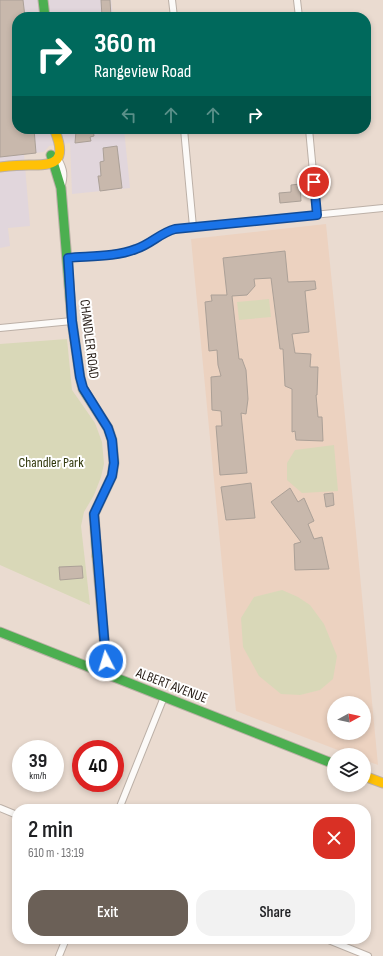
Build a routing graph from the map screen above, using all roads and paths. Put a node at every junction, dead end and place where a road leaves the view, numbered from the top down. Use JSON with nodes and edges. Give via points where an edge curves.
{"nodes":[{"id":1,"x":43,"y":0,"type":"edge"},
{"id":2,"x":172,"y":0,"type":"edge"},
{"id":3,"x":297,"y":0,"type":"edge"},
{"id":4,"x":44,"y":12,"type":"edge"},
{"id":5,"x":173,"y":12,"type":"edge"},
{"id":6,"x":298,"y":12,"type":"edge"},
{"id":7,"x":55,"y":134,"type":"edge"},
{"id":8,"x":184,"y":134,"type":"edge"},
{"id":9,"x":309,"y":134,"type":"edge"},
{"id":10,"x":54,"y":159,"type":"junction"},
{"id":11,"x":0,"y":167,"type":"edge"},
{"id":12,"x":383,"y":208,"type":"edge"},
{"id":13,"x":317,"y":215,"type":"junction"},
{"id":14,"x":193,"y":227,"type":"junction"},
{"id":15,"x":68,"y":258,"type":"junction"},
{"id":16,"x":72,"y":321,"type":"junction"},
{"id":17,"x":0,"y":328,"type":"edge"},
{"id":18,"x":0,"y":632,"type":"edge"},
{"id":19,"x":102,"y":672,"type":"junction"},
{"id":20,"x":164,"y":696,"type":"junction"},
{"id":21,"x":327,"y":761,"type":"edge"},
{"id":22,"x":371,"y":779,"type":"edge"},
{"id":23,"x":383,"y":783,"type":"edge"},
{"id":24,"x":121,"y":804,"type":"edge"},
{"id":25,"x":0,"y":808,"type":"edge"},
{"id":26,"x":12,"y":813,"type":"edge"},
{"id":27,"x":64,"y":944,"type":"edge"},
{"id":28,"x":338,"y":944,"type":"edge"},
{"id":29,"x":59,"y":956,"type":"edge"},
{"id":30,"x":368,"y":956,"type":"edge"}],
"edges":[{"from":1,"to":4,"type":"street"},
{"from":2,"to":5,"type":"street"},
{"from":3,"to":6,"type":"street"},
{"from":7,"to":10,"type":"street","name":"CHANDLER ROAD"},
{"from":8,"to":14,"type":"street"},
{"from":9,"to":13,"type":"street"},
{"from":10,"to":11,"type":"street","via":[[30,165]]},
{"from":10,"to":15,"type":"street","name":"CHANDLER ROAD","via":[[61,188]]},
{"from":12,"to":13,"type":"street"},
{"from":13,"to":14,"type":"street"},
{"from":14,"to":15,"type":"street","via":[[166,231],[150,243],[134,250]]},
{"from":15,"to":16,"type":"street","name":"CHANDLER ROAD"},
{"from":16,"to":17,"type":"street"},
{"from":16,"to":19,"type":"street","name":"CHANDLER ROAD","via":[[83,388],[108,428],[114,463],[112,476],[94,514],[106,661]]},
{"from":18,"to":19,"type":"street","name":"ALBERT AVENUE"},
{"from":19,"to":20,"type":"street","name":"ALBERT AVENUE"},
{"from":20,"to":21,"type":"street","name":"ALBERT AVENUE"},
{"from":20,"to":24,"type":"street"},
{"from":22,"to":23,"type":"street"},
{"from":25,"to":26,"type":"street"},
{"from":27,"to":29,"type":"street"},
{"from":28,"to":30,"type":"street"}]}
